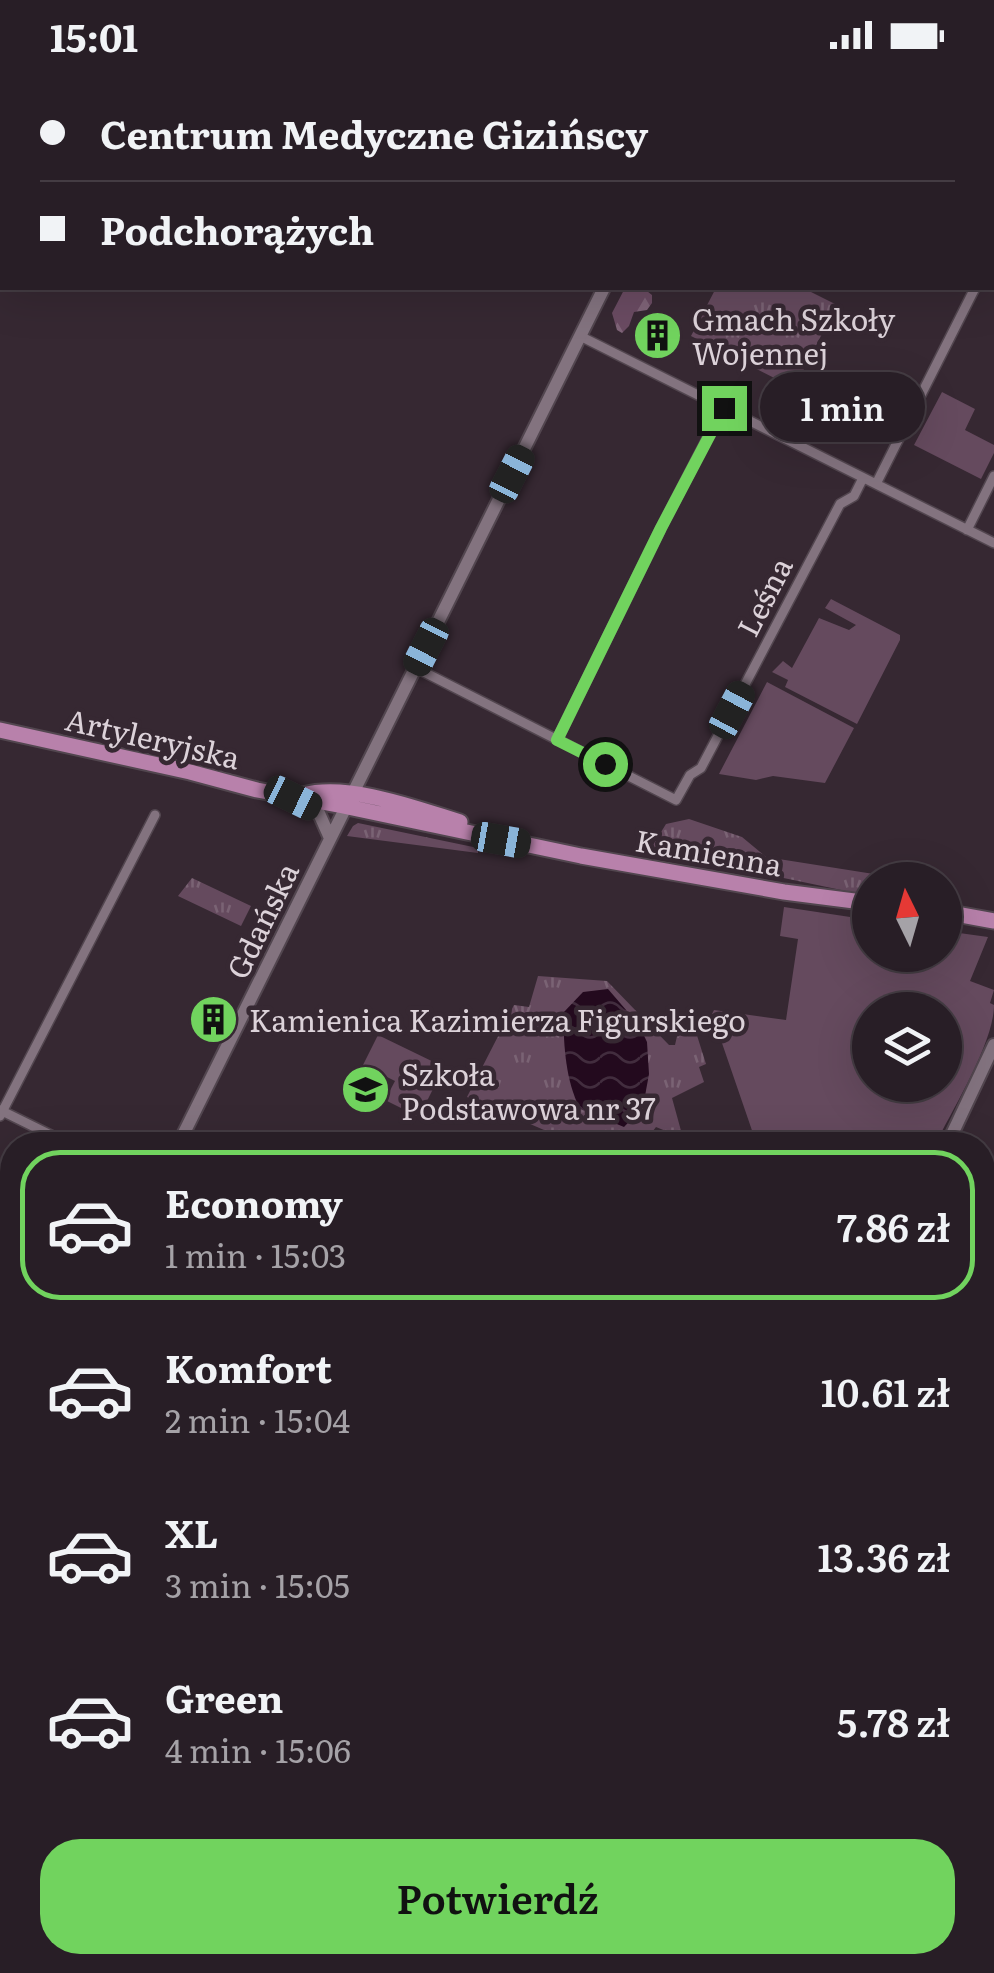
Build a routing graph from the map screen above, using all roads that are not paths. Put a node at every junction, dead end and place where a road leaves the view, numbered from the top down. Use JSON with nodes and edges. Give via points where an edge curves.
{"nodes":[{"id":1,"x":603,"y":290,"type":"edge"},
{"id":2,"x":974,"y":290,"type":"edge"},
{"id":3,"x":580,"y":336,"type":"junction"},
{"id":4,"x":724,"y":408,"type":"junction"},
{"id":5,"x":994,"y":476,"type":"edge"},
{"id":6,"x":863,"y":478,"type":"junction"},
{"id":7,"x":876,"y":484,"type":"junction"},
{"id":8,"x":967,"y":530,"type":"junction"},
{"id":9,"x":994,"y":543,"type":"edge"},
{"id":10,"x":416,"y":668,"type":"junction"},
{"id":11,"x":0,"y":730,"type":"edge"},
{"id":12,"x":557,"y":740,"type":"junction"},
{"id":13,"x":368,"y":764,"type":"junction"},
{"id":14,"x":293,"y":798,"type":"junction"},
{"id":15,"x":348,"y":799,"type":"junction"},
{"id":16,"x":375,"y":799,"type":"junction"},
{"id":17,"x":155,"y":815,"type":"dead end"},
{"id":18,"x":330,"y":838,"type":"junction"},
{"id":19,"x":540,"y":847,"type":"junction"},
{"id":20,"x":852,"y":900,"type":"edge"},
{"id":21,"x":962,"y":913,"type":"edge"},
{"id":22,"x":994,"y":917,"type":"edge"},
{"id":23,"x":994,"y":1044,"type":"edge"},
{"id":24,"x":1,"y":1113,"type":"edge"},
{"id":25,"x":43,"y":1132,"type":"edge"},
{"id":26,"x":184,"y":1132,"type":"edge"},
{"id":27,"x":953,"y":1132,"type":"edge"}],
"edges":[{"from":1,"to":3,"type":"main road","name":"Gdańska"},
{"from":2,"to":7,"type":"street"},
{"from":3,"to":4,"type":"street"},
{"from":3,"to":10,"type":"main road","name":"Gdańska"},
{"from":4,"to":6,"type":"street"},
{"from":4,"to":12,"type":"street"},
{"from":5,"to":8,"type":"street"},
{"from":6,"to":7,"type":"street"},
{"from":6,"to":12,"type":"street","name":"Leśna","via":[[854,496],[840,504],[700,768],[676,800]]},
{"from":7,"to":8,"type":"street"},
{"from":8,"to":9,"type":"street"},
{"from":10,"to":12,"type":"street","name":"Leśna"},
{"from":10,"to":13,"type":"main road","name":"Gdańska"},
{"from":11,"to":14,"type":"main road","name":"Artyleryjska"},
{"from":13,"to":15,"type":"main road","name":"Gdańska"},
{"from":13,"to":16,"type":"main road"},
{"from":14,"to":15,"type":"main road","name":"Artyleryjska","via":[[314,792]]},
{"from":14,"to":18,"type":"main road","via":[[318,811]]},
{"from":15,"to":16,"type":"main road","name":"Kamienna"},
{"from":15,"to":18,"type":"main road","name":"Gdańska"},
{"from":15,"to":19,"type":"main road","name":"Kamienna"},
{"from":16,"to":19,"type":"main road","name":"Kamienna"},
{"from":17,"to":24,"type":"street"},
{"from":18,"to":26,"type":"main road","name":"Gdańska"},
{"from":19,"to":20,"type":"main road","name":"Kamienna"},
{"from":21,"to":22,"type":"main road"},
{"from":23,"to":27,"type":"main road"},
{"from":24,"to":25,"type":"street"}]}
